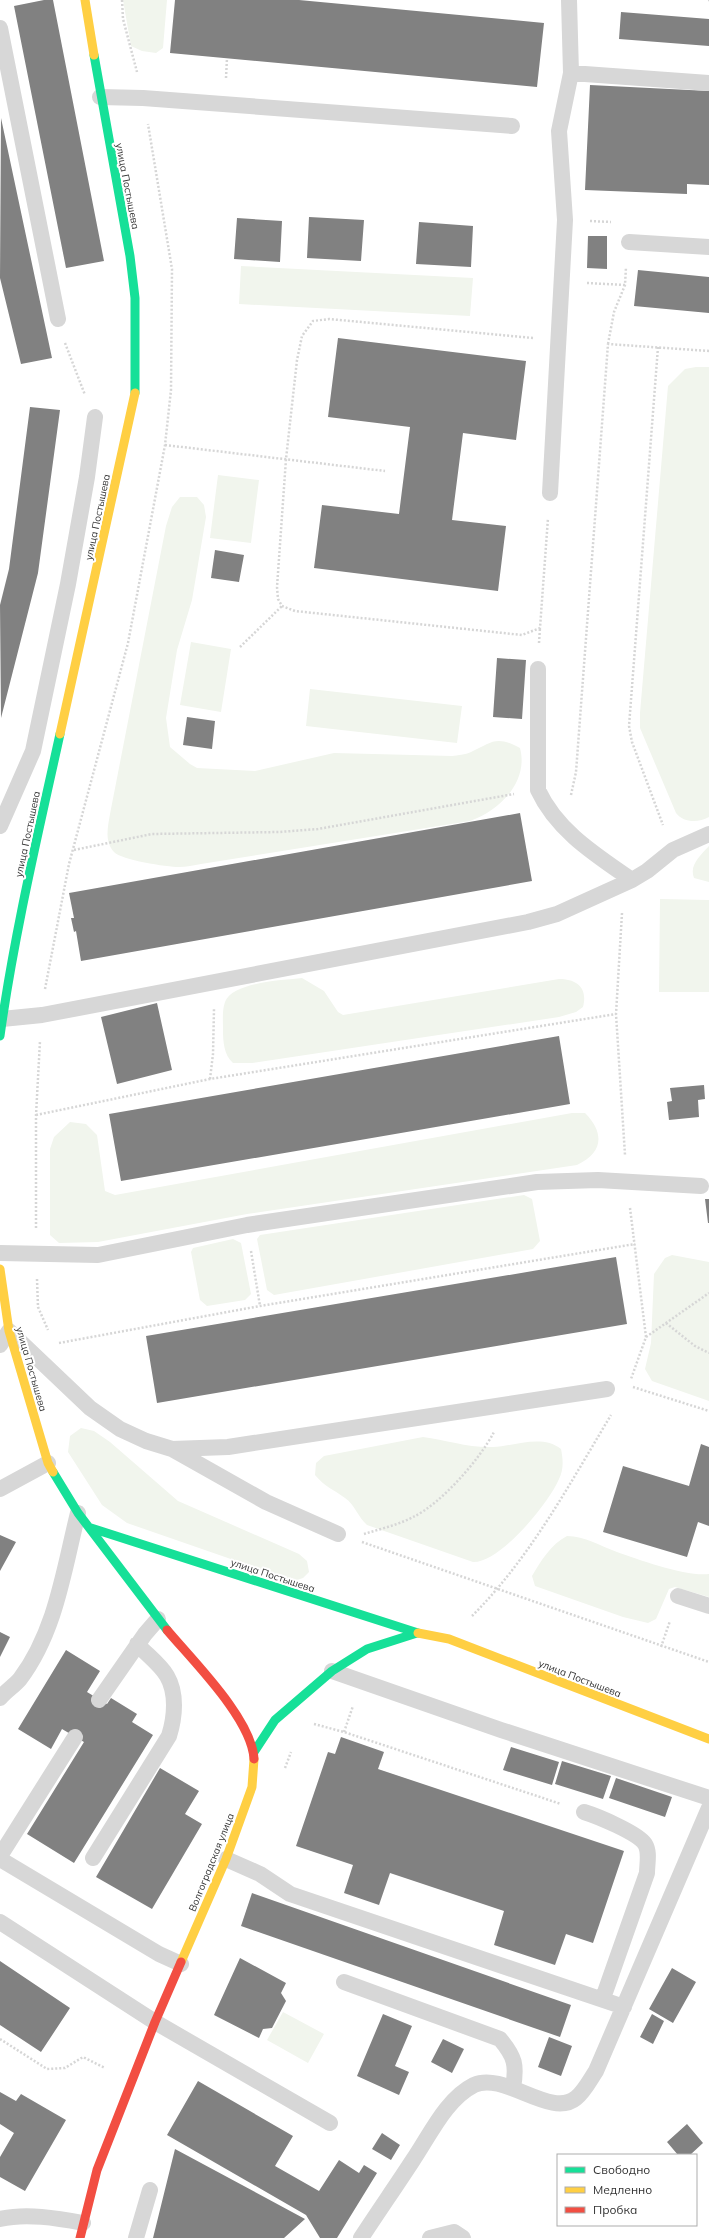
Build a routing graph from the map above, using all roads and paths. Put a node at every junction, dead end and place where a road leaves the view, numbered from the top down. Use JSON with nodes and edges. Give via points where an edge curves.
{"nodes":[{"id":1,"x":85,"y":0,"type":"edge"},
{"id":2,"x":122,"y":0,"type":"edge"},
{"id":3,"x":569,"y":0,"type":"edge"},
{"id":4,"x":0,"y":28,"type":"edge"},
{"id":5,"x":571,"y":73,"type":"junction"},
{"id":6,"x":709,"y":83,"type":"edge"},
{"id":7,"x":100,"y":97,"type":"junction"},
{"id":8,"x":143,"y":98,"type":"junction"},
{"id":9,"x":512,"y":126,"type":"dead end"},
{"id":10,"x":565,"y":220,"type":"junction"},
{"id":11,"x":628,"y":242,"type":"junction"},
{"id":12,"x":709,"y":247,"type":"edge"},
{"id":13,"x":562,"y":282,"type":"junction"},
{"id":14,"x":625,"y":285,"type":"junction"},
{"id":15,"x":58,"y":319,"type":"joint"},
{"id":16,"x":560,"y":341,"type":"junction"},
{"id":17,"x":608,"y":344,"type":"junction"},
{"id":18,"x":658,"y":347,"type":"junction"},
{"id":19,"x":709,"y":351,"type":"edge"},
{"id":20,"x":95,"y":417,"type":"joint"},
{"id":21,"x":165,"y":445,"type":"dead end"},
{"id":22,"x":286,"y":459,"type":"junction"},
{"id":23,"x":385,"y":471,"type":"dead end"},
{"id":24,"x":550,"y":493,"type":"joint"},
{"id":25,"x":282,"y":606,"type":"junction"},
{"id":26,"x":240,"y":647,"type":"dead end"},
{"id":27,"x":538,"y":669,"type":"dead end"},
{"id":28,"x":538,"y":790,"type":"junction"},
{"id":29,"x":0,"y":826,"type":"edge"},
{"id":30,"x":564,"y":829,"type":"junction"},
{"id":31,"x":709,"y":834,"type":"edge"},
{"id":32,"x":74,"y":850,"type":"dead end"},
{"id":33,"x":673,"y":850,"type":"junction"},
{"id":34,"x":632,"y":880,"type":"junction"},
{"id":35,"x":206,"y":983,"type":"junction"},
{"id":36,"x":3,"y":993,"type":"edge"},
{"id":37,"x":42,"y":1014,"type":"junction"},
{"id":38,"x":616,"y":1014,"type":"junction"},
{"id":39,"x":2,"y":1020,"type":"junction"},
{"id":40,"x":0,"y":1036,"type":"edge"},
{"id":41,"x":210,"y":1079,"type":"junction"},
{"id":42,"x":626,"y":1182,"type":"junction"},
{"id":43,"x":701,"y":1186,"type":"dead end"},
{"id":44,"x":635,"y":1244,"type":"junction"},
{"id":45,"x":0,"y":1253,"type":"edge"},
{"id":46,"x":252,"y":1260,"type":"dead end"},
{"id":47,"x":0,"y":1269,"type":"edge"},
{"id":48,"x":709,"y":1293,"type":"edge"},
{"id":49,"x":2,"y":1304,"type":"edge"},
{"id":50,"x":260,"y":1306,"type":"junction"},
{"id":51,"x":666,"y":1323,"type":"junction"},
{"id":52,"x":8,"y":1331,"type":"junction"},
{"id":53,"x":646,"y":1337,"type":"junction"},
{"id":54,"x":54,"y":1344,"type":"dead end"},
{"id":55,"x":0,"y":1345,"type":"edge"},
{"id":56,"x":709,"y":1353,"type":"edge"},
{"id":57,"x":607,"y":1389,"type":"dead end"},
{"id":58,"x":510,"y":1404,"type":"junction"},
{"id":59,"x":613,"y":1411,"type":"dead end"},
{"id":60,"x":709,"y":1411,"type":"edge"},
{"id":61,"x":172,"y":1449,"type":"junction"},
{"id":62,"x":48,"y":1463,"type":"junction"},
{"id":63,"x":0,"y":1489,"type":"edge"},
{"id":64,"x":78,"y":1513,"type":"junction"},
{"id":65,"x":92,"y":1528,"type":"junction"},
{"id":66,"x":344,"y":1536,"type":"junction"},
{"id":67,"x":499,"y":1589,"type":"junction"},
{"id":68,"x":678,"y":1596,"type":"dead end"},
{"id":69,"x":709,"y":1606,"type":"edge"},
{"id":70,"x":158,"y":1619,"type":"junction"},
{"id":71,"x":417,"y":1632,"type":"junction"},
{"id":72,"x":449,"y":1639,"type":"junction"},
{"id":73,"x":137,"y":1644,"type":"junction"},
{"id":74,"x":709,"y":1662,"type":"edge"},
{"id":75,"x":332,"y":1671,"type":"junction"},
{"id":76,"x":0,"y":1698,"type":"edge"},
{"id":77,"x":99,"y":1700,"type":"dead end"},
{"id":78,"x":353,"y":1704,"type":"dead end"},
{"id":79,"x":75,"y":1737,"type":"dead end"},
{"id":80,"x":709,"y":1739,"type":"edge"},
{"id":81,"x":254,"y":1752,"type":"junction"},
{"id":82,"x":709,"y":1798,"type":"edge"},
{"id":83,"x":709,"y":1808,"type":"edge"},
{"id":84,"x":584,"y":1812,"type":"joint"},
{"id":85,"x":0,"y":1856,"type":"edge"},
{"id":86,"x":93,"y":1858,"type":"dead end"},
{"id":87,"x":0,"y":1859,"type":"edge"},
{"id":88,"x":226,"y":1859,"type":"junction"},
{"id":89,"x":0,"y":1922,"type":"edge"},
{"id":90,"x":181,"y":1964,"type":"junction"},
{"id":91,"x":344,"y":1982,"type":"dead end"},
{"id":92,"x":603,"y":1998,"type":"junction"},
{"id":93,"x":624,"y":2007,"type":"junction"},
{"id":94,"x":155,"y":2022,"type":"junction"},
{"id":95,"x":0,"y":2039,"type":"edge"},
{"id":96,"x":111,"y":2071,"type":"dead end"},
{"id":97,"x":513,"y":2088,"type":"junction"},
{"id":98,"x":330,"y":2123,"type":"dead end"},
{"id":99,"x":150,"y":2190,"type":"dead end"},
{"id":100,"x":0,"y":2219,"type":"edge"},
{"id":101,"x":82,"y":2230,"type":"edge"},
{"id":102,"x":136,"y":2238,"type":"edge"},
{"id":103,"x":361,"y":2238,"type":"edge"},
{"id":104,"x":430,"y":2238,"type":"edge"},
{"id":105,"x":463,"y":2238,"type":"edge"}],
"edges":[{"from":1,"to":7,"type":"main road","name":"улица Постышева"},
{"from":2,"to":8,"type":"path","via":[[123,19]]},
{"from":3,"to":5,"type":"lane"},
{"from":4,"to":15,"type":"lane"},
{"from":5,"to":6,"type":"lane"},
{"from":5,"to":10,"type":"lane","via":[[560,131]]},
{"from":7,"to":8,"type":"lane"},
{"from":7,"to":36,"type":"main road","name":"улица Постышева","via":[[134,286],[135,396]]},
{"from":8,"to":9,"type":"lane"},
{"from":10,"to":11,"type":"path","via":[[607,221],[619,225],[627,232]]},
{"from":10,"to":13,"type":"lane"},
{"from":11,"to":12,"type":"lane"},
{"from":11,"to":14,"type":"path"},
{"from":13,"to":14,"type":"path"},
{"from":13,"to":16,"type":"lane"},
{"from":14,"to":17,"type":"path","via":[[614,312]]},
{"from":15,"to":20,"type":"path","via":[[78,379]]},
{"from":16,"to":22,"type":"path","via":[[329,320],[313,321],[302,336],[298,354]]},
{"from":16,"to":24,"type":"lane"},
{"from":17,"to":18,"type":"path"},
{"from":17,"to":30,"type":"path","via":[[576,772]]},
{"from":18,"to":19,"type":"path"},
{"from":18,"to":33,"type":"path","via":[[629,726],[632,742]]},
{"from":20,"to":29,"type":"lane","via":[[68,584],[32,751]]},
{"from":21,"to":22,"type":"path"},
{"from":22,"to":23,"type":"path"},
{"from":22,"to":25,"type":"path","via":[[277,587],[278,599]]},
{"from":24,"to":25,"type":"path","via":[[540,628],[522,635],[485,632],[294,611]]},
{"from":25,"to":26,"type":"path"},
{"from":27,"to":28,"type":"lane"},
{"from":28,"to":30,"type":"lane","via":[[545,806]]},
{"from":28,"to":32,"type":"path","via":[[318,830],[152,834]]},
{"from":30,"to":34,"type":"lane"},
{"from":31,"to":33,"type":"lane"},
{"from":33,"to":34,"type":"lane"},
{"from":34,"to":35,"type":"lane","via":[[558,914],[528,922]]},
{"from":34,"to":38,"type":"path","via":[[623,908]]},
{"from":35,"to":37,"type":"lane"},
{"from":35,"to":41,"type":"path","via":[[214,1007],[215,1030]]},
{"from":36,"to":39,"type":"main road","name":"улица Постышева"},
{"from":37,"to":39,"type":"lane"},
{"from":37,"to":41,"type":"path","via":[[36,1115]]},
{"from":38,"to":41,"type":"path"},
{"from":38,"to":42,"type":"path"},
{"from":39,"to":40,"type":"main road","name":"улица Постышева"},
{"from":42,"to":43,"type":"lane"},
{"from":42,"to":44,"type":"path"},
{"from":42,"to":45,"type":"lane","via":[[537,1182],[247,1225],[98,1255]]},
{"from":44,"to":50,"type":"path"},
{"from":44,"to":53,"type":"path"},
{"from":46,"to":50,"type":"path"},
{"from":47,"to":49,"type":"main road","name":"улица Постышева"},
{"from":48,"to":51,"type":"path"},
{"from":49,"to":52,"type":"main road","name":"улица Постышева"},
{"from":50,"to":54,"type":"path"},
{"from":51,"to":53,"type":"path"},
{"from":51,"to":56,"type":"path","via":[[695,1346]]},
{"from":52,"to":55,"type":"lane"},
{"from":52,"to":61,"type":"lane","via":[[90,1408],[120,1429]]},
{"from":52,"to":62,"type":"main road","name":"улица Постышева"},
{"from":53,"to":60,"type":"path","via":[[629,1386]]},
{"from":57,"to":58,"type":"lane"},
{"from":58,"to":61,"type":"lane","via":[[228,1447]]},
{"from":58,"to":66,"type":"path","via":[[486,1448],[444,1495],[414,1517]]},
{"from":59,"to":67,"type":"path","via":[[542,1529]]},
{"from":61,"to":66,"type":"lane","via":[[266,1502]]},
{"from":62,"to":63,"type":"lane"},
{"from":62,"to":64,"type":"main road","name":"улица Постышева"},
{"from":64,"to":65,"type":"main road","name":"улица Постышева"},
{"from":64,"to":76,"type":"lane","via":[[51,1622],[33,1659],[19,1680]]},
{"from":65,"to":70,"type":"main road","name":"Волгоградская улица"},
{"from":65,"to":71,"type":"main road","name":"улица Постышева"},
{"from":66,"to":67,"type":"path"},
{"from":67,"to":72,"type":"path"},
{"from":67,"to":74,"type":"path"},
{"from":68,"to":69,"type":"lane"},
{"from":70,"to":73,"type":"lane"},
{"from":70,"to":81,"type":"main road","name":"Волгоградская улица","via":[[246,1729]]},
{"from":71,"to":72,"type":"main road","name":"улица Постышева"},
{"from":71,"to":75,"type":"main road","via":[[367,1649]]},
{"from":72,"to":80,"type":"main road","name":"улица Постышева"},
{"from":73,"to":77,"type":"lane"},
{"from":73,"to":86,"type":"lane","via":[[167,1676],[173,1694],[174,1723],[170,1736]]},
{"from":75,"to":81,"type":"main road","via":[[275,1720]]},
{"from":75,"to":82,"type":"lane"},
{"from":78,"to":84,"type":"path","via":[[344,1732]]},
{"from":79,"to":85,"type":"lane"},
{"from":81,"to":88,"type":"main road","name":"Волгоградская улица","via":[[252,1787]]},
{"from":83,"to":93,"type":"lane"},
{"from":84,"to":92,"type":"lane","via":[[629,1832],[645,1844],[648,1855],[647,1872]]},
{"from":87,"to":90,"type":"lane","via":[[159,1954]]},
{"from":88,"to":90,"type":"main road","name":"Волгоградская улица"},
{"from":88,"to":92,"type":"lane","via":[[260,1874],[290,1894]]},
{"from":89,"to":94,"type":"lane"},
{"from":90,"to":94,"type":"main road","name":"Волгоградская улица"},
{"from":91,"to":97,"type":"lane","via":[[500,2039],[510,2051],[516,2069]]},
{"from":92,"to":93,"type":"lane"},
{"from":93,"to":97,"type":"lane","via":[[596,2071],[576,2099],[566,2103],[548,2102]]},
{"from":94,"to":98,"type":"lane"},
{"from":94,"to":101,"type":"main road","name":"Волгоградская улица","via":[[97,2170]]},
{"from":95,"to":96,"type":"path","via":[[47,2069],[65,2068],[83,2057]]},
{"from":97,"to":103,"type":"lane","via":[[492,2083],[476,2084],[459,2095],[442,2116]]},
{"from":99,"to":102,"type":"lane"},
{"from":100,"to":101,"type":"lane","via":[[61,2219]]},
{"from":104,"to":105,"type":"lane","via":[[454,2232]]}]}
